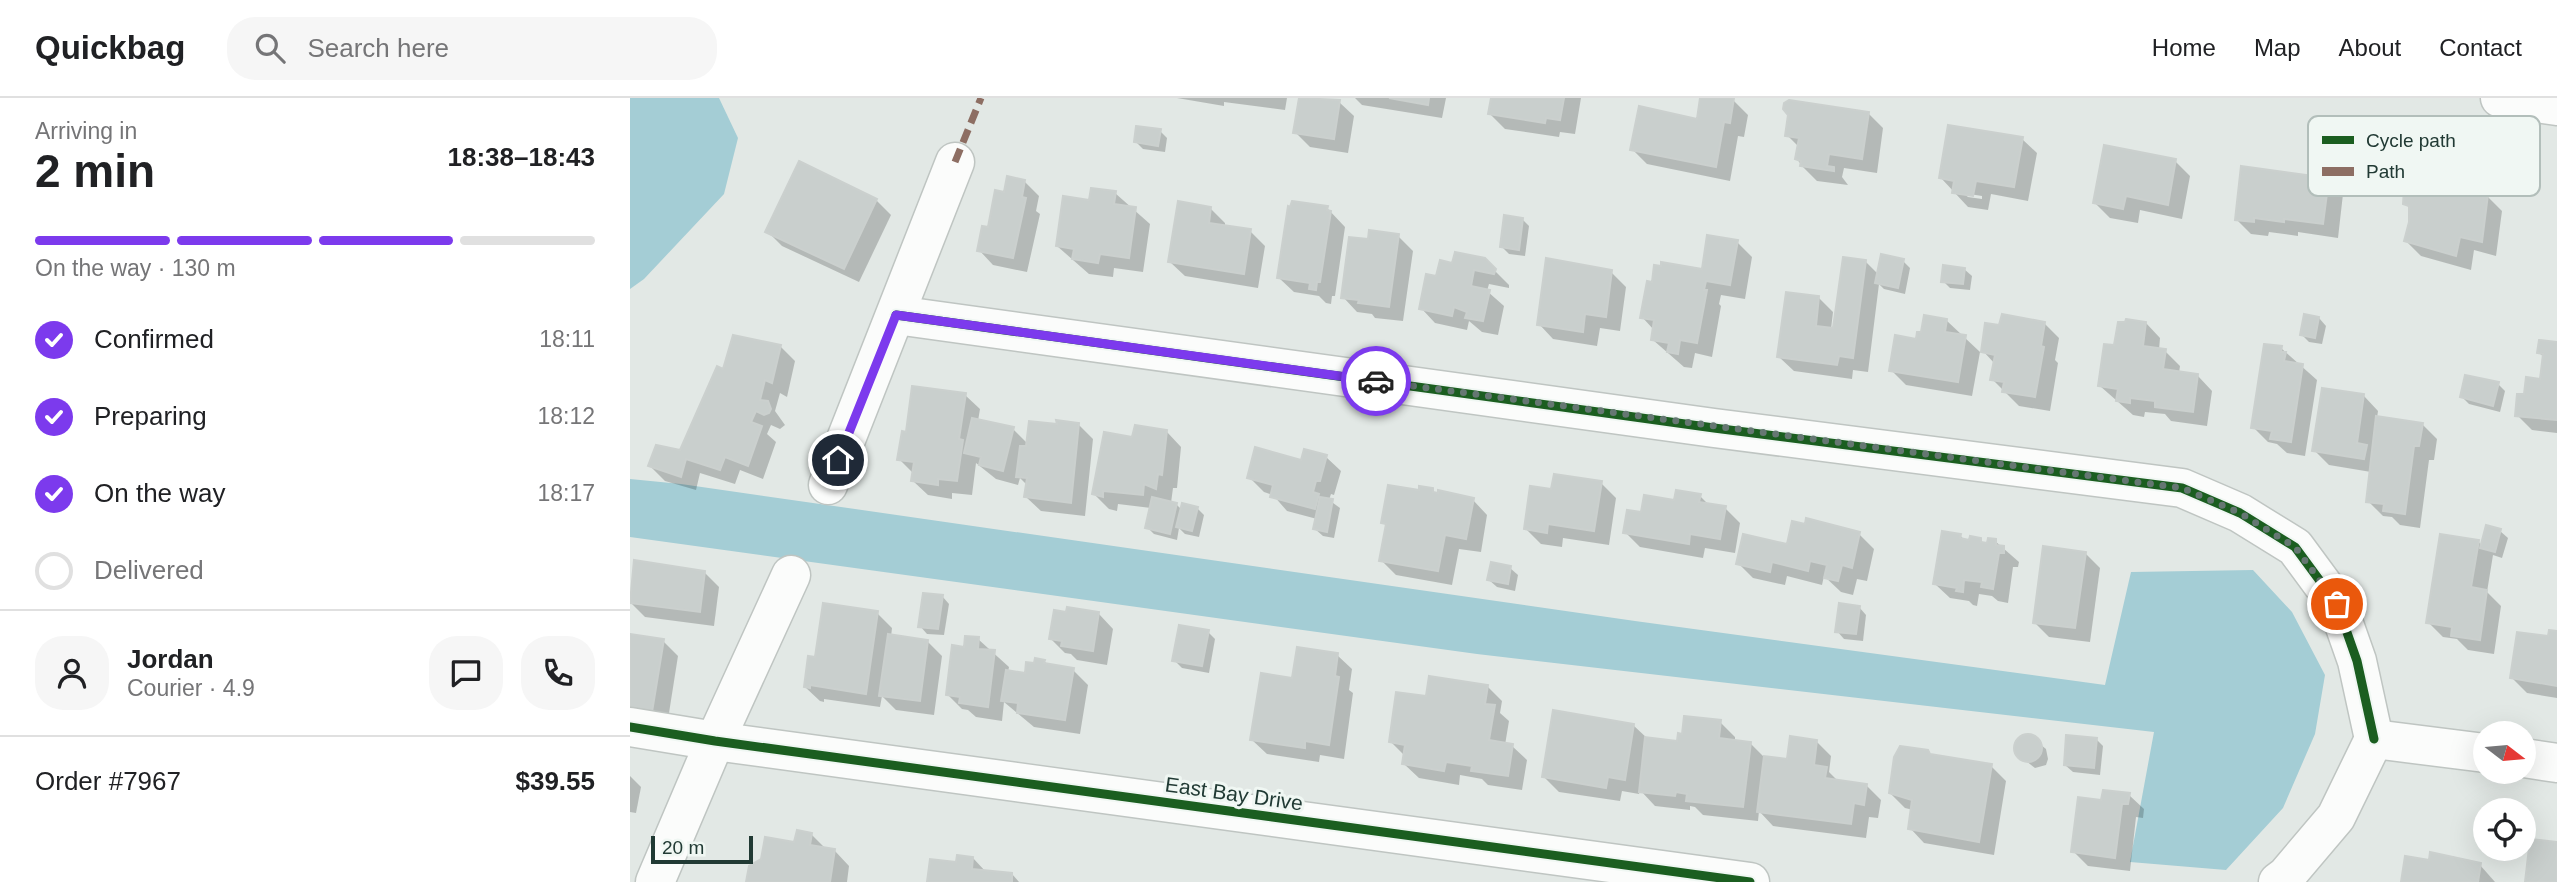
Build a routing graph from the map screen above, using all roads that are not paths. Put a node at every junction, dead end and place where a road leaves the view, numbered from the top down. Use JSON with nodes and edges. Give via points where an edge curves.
{"nodes":[{"id":1,"x":2500,"y":98,"type":"edge"},
{"id":2,"x":2557,"y":106,"type":"edge"},
{"id":3,"x":955,"y":162,"type":"dead end"},
{"id":4,"x":896,"y":315,"type":"junction"},
{"id":5,"x":828,"y":485,"type":"dead end"},
{"id":6,"x":791,"y":575,"type":"dead end"},
{"id":7,"x":630,"y":727,"type":"edge"},
{"id":8,"x":2374,"y":739,"type":"junction"},
{"id":9,"x":715,"y":741,"type":"junction"},
{"id":10,"x":2473,"y":751,"type":"edge"},
{"id":11,"x":2536,"y":760,"type":"edge"},
{"id":12,"x":2557,"y":763,"type":"edge"},
{"id":13,"x":655,"y":882,"type":"edge"},
{"id":14,"x":1750,"y":882,"type":"edge"},
{"id":15,"x":2278,"y":882,"type":"edge"}],
"edges":[{"from":1,"to":2,"type":"street"},
{"from":3,"to":4,"type":"street"},
{"from":4,"to":5,"type":"street"},
{"from":4,"to":8,"type":"street","via":[[2182,488],[2240,513],[2295,547],[2337,604],[2357,661]]},
{"from":6,"to":9,"type":"street"},
{"from":7,"to":9,"type":"street","name":"East Bay Drive"},
{"from":8,"to":10,"type":"street"},
{"from":8,"to":15,"type":"street","via":[[2336,817]]},
{"from":9,"to":13,"type":"street"},
{"from":9,"to":14,"type":"street","name":"East Bay Drive"},
{"from":11,"to":12,"type":"street"}]}
